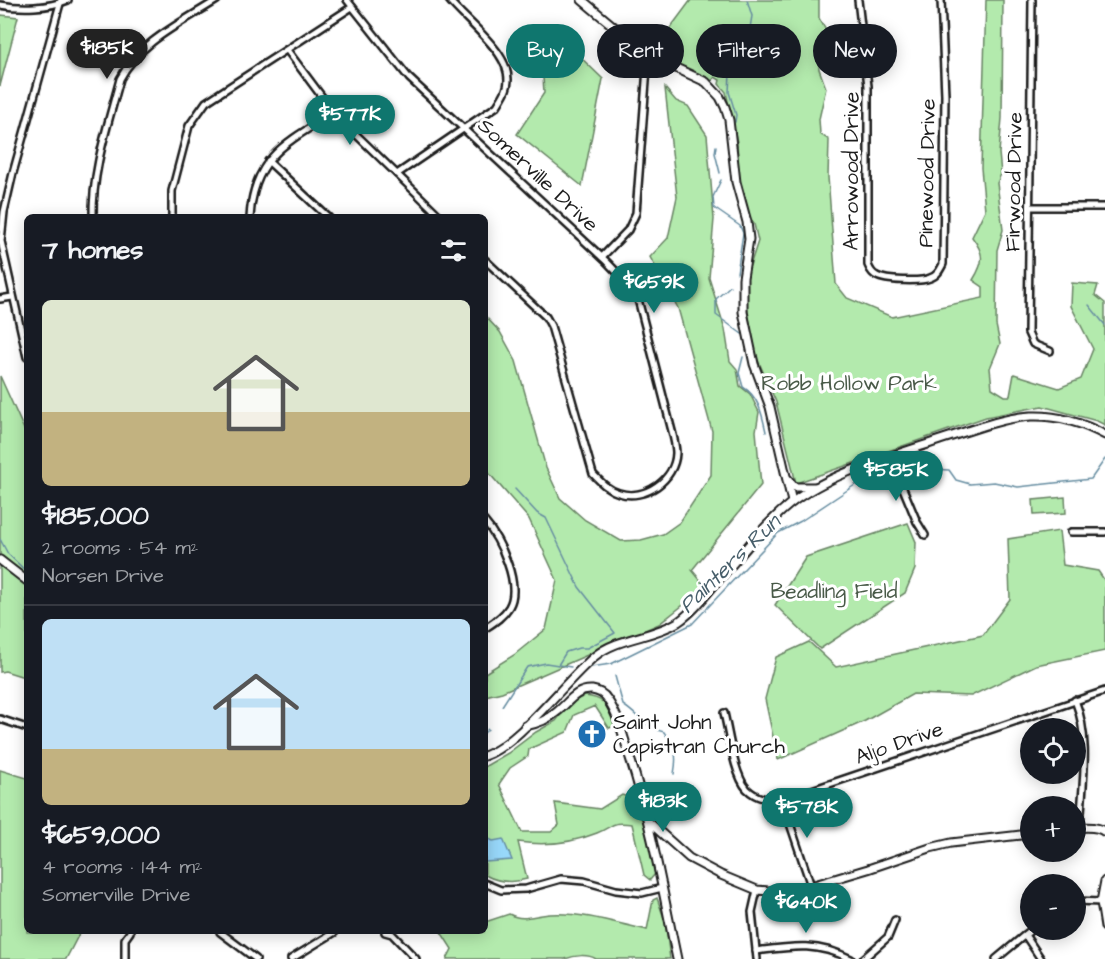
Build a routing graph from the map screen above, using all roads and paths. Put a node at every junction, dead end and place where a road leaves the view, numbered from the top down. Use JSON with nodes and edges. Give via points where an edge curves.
{"nodes":[{"id":1,"x":68,"y":0,"type":"edge"},
{"id":2,"x":217,"y":0,"type":"edge"},
{"id":3,"x":347,"y":0,"type":"edge"},
{"id":4,"x":449,"y":0,"type":"edge"},
{"id":5,"x":582,"y":0,"type":"edge"},
{"id":6,"x":858,"y":0,"type":"edge"},
{"id":7,"x":941,"y":0,"type":"edge"},
{"id":8,"x":1032,"y":0,"type":"edge"},
{"id":9,"x":61,"y":2,"type":"edge"},
{"id":10,"x":0,"y":5,"type":"edge"},
{"id":11,"x":352,"y":7,"type":"junction"},
{"id":12,"x":611,"y":24,"type":"edge"},
{"id":13,"x":286,"y":50,"type":"junction"},
{"id":14,"x":684,"y":72,"type":"edge"},
{"id":15,"x":646,"y":78,"type":"edge"},
{"id":16,"x":334,"y":113,"type":"junction"},
{"id":17,"x":464,"y":129,"type":"junction"},
{"id":18,"x":268,"y":161,"type":"junction"},
{"id":19,"x":397,"y":174,"type":"junction"},
{"id":20,"x":1030,"y":207,"type":"junction"},
{"id":21,"x":1105,"y":207,"type":"edge"},
{"id":22,"x":93,"y":214,"type":"edge"},
{"id":23,"x":172,"y":214,"type":"edge"},
{"id":24,"x":250,"y":214,"type":"edge"},
{"id":25,"x":325,"y":214,"type":"edge"},
{"id":26,"x":438,"y":214,"type":"edge"},
{"id":27,"x":602,"y":257,"type":"junction"},
{"id":28,"x":488,"y":263,"type":"edge"},
{"id":29,"x":870,"y":271,"type":"joint"},
{"id":30,"x":12,"y":297,"type":"junction"},
{"id":31,"x":0,"y":299,"type":"edge"},
{"id":32,"x":24,"y":329,"type":"edge"},
{"id":33,"x":1050,"y":351,"type":"dead end"},
{"id":34,"x":1105,"y":435,"type":"edge"},
{"id":35,"x":890,"y":457,"type":"junction"},
{"id":36,"x":784,"y":476,"type":"junction"},
{"id":37,"x":817,"y":487,"type":"junction"},
{"id":38,"x":792,"y":502,"type":"junction"},
{"id":39,"x":488,"y":525,"type":"edge"},
{"id":40,"x":1071,"y":532,"type":"dead end"},
{"id":41,"x":1105,"y":532,"type":"edge"},
{"id":42,"x":925,"y":535,"type":"dead end"},
{"id":43,"x":0,"y":560,"type":"edge"},
{"id":44,"x":24,"y":578,"type":"edge"},
{"id":45,"x":488,"y":626,"type":"edge"},
{"id":46,"x":1105,"y":691,"type":"edge"},
{"id":47,"x":1076,"y":700,"type":"junction"},
{"id":48,"x":724,"y":713,"type":"dead end"},
{"id":49,"x":0,"y":719,"type":"edge"},
{"id":50,"x":24,"y":727,"type":"edge"},
{"id":51,"x":524,"y":727,"type":"junction"},
{"id":52,"x":488,"y":754,"type":"edge"},
{"id":53,"x":1080,"y":796,"type":"edge"},
{"id":54,"x":782,"y":801,"type":"junction"},
{"id":55,"x":649,"y":822,"type":"junction"},
{"id":56,"x":1086,"y":828,"type":"edge"},
{"id":57,"x":1105,"y":832,"type":"edge"},
{"id":58,"x":1020,"y":835,"type":"edge"},
{"id":59,"x":1105,"y":881,"type":"edge"},
{"id":60,"x":488,"y":885,"type":"edge"},
{"id":61,"x":811,"y":886,"type":"junction"},
{"id":62,"x":662,"y":888,"type":"junction"},
{"id":63,"x":757,"y":890,"type":"junction"},
{"id":64,"x":1086,"y":901,"type":"edge"},
{"id":65,"x":1101,"y":902,"type":"junction"},
{"id":66,"x":896,"y":920,"type":"dead end"},
{"id":67,"x":1105,"y":927,"type":"edge"},
{"id":68,"x":129,"y":934,"type":"edge"},
{"id":69,"x":223,"y":934,"type":"edge"},
{"id":70,"x":333,"y":934,"type":"edge"},
{"id":71,"x":392,"y":934,"type":"edge"},
{"id":72,"x":1020,"y":939,"type":"edge"},
{"id":73,"x":1028,"y":940,"type":"edge"},
{"id":74,"x":756,"y":951,"type":"junction"},
{"id":75,"x":125,"y":959,"type":"edge"},
{"id":76,"x":256,"y":959,"type":"edge"},
{"id":77,"x":291,"y":959,"type":"edge"},
{"id":78,"x":416,"y":959,"type":"edge"},
{"id":79,"x":677,"y":959,"type":"edge"},
{"id":80,"x":758,"y":959,"type":"edge"},
{"id":81,"x":851,"y":959,"type":"edge"},
{"id":82,"x":863,"y":959,"type":"edge"},
{"id":83,"x":996,"y":959,"type":"edge"},
{"id":84,"x":1041,"y":959,"type":"edge"}],
"edges":[{"from":1,"to":9,"type":"street"},
{"from":2,"to":22,"type":"street","via":[[137,54],[127,66],[96,170]]},
{"from":3,"to":11,"type":"street","name":"Somerville Drive"},
{"from":4,"to":17,"type":"street","via":[[499,52],[507,67],[506,90],[496,106]]},
{"from":5,"to":12,"type":"street"},
{"from":6,"to":29,"type":"street","name":"Arrowood Drive","via":[[868,86]]},
{"from":7,"to":29,"type":"street","name":"Pinewood Drive","via":[[945,95],[942,264],[937,274],[924,279],[886,279]]},
{"from":8,"to":20,"type":"street","name":"Firwood Drive"},
{"from":9,"to":10,"type":"street","via":[[28,7]]},
{"from":9,"to":30,"type":"street","via":[[4,212],[1,241]]},
{"from":11,"to":13,"type":"street"},
{"from":11,"to":17,"type":"street","name":"Somerville Drive","via":[[409,78]]},
{"from":13,"to":16,"type":"street"},
{"from":13,"to":23,"type":"street","via":[[206,102],[189,126],[172,191]]},
{"from":14,"to":36,"type":"street","via":[[714,89],[729,120],[736,182],[749,239],[743,312],[754,364],[770,407]]},
{"from":15,"to":27,"type":"street","via":[[636,213],[628,230]]},
{"from":16,"to":18,"type":"street","via":[[282,147]]},
{"from":16,"to":19,"type":"street"},
{"from":17,"to":19,"type":"street"},
{"from":17,"to":27,"type":"street","name":"Somerville Drive"},
{"from":18,"to":24,"type":"street","via":[[253,189]]},
{"from":18,"to":25,"type":"street"},
{"from":19,"to":26,"type":"street"},
{"from":20,"to":21,"type":"street"},
{"from":20,"to":33,"type":"street","name":"Firwood Drive","via":[[1029,333],[1033,344]]},
{"from":27,"to":28,"type":"street","name":"Somerville Drive","via":[[634,290],[676,453],[672,470],[662,482],[649,492],[634,495],[619,494],[593,474],[551,326]]},
{"from":30,"to":31,"type":"street"},
{"from":30,"to":32,"type":"street"},
{"from":34,"to":35,"type":"street","via":[[1089,426],[1049,417],[1010,418]]},
{"from":35,"to":37,"type":"street"},
{"from":35,"to":42,"type":"street"},
{"from":36,"to":37,"type":"street","via":[[794,487]]},
{"from":36,"to":38,"type":"street"},
{"from":37,"to":38,"type":"street"},
{"from":38,"to":51,"type":"street","via":[[679,621],[597,654]]},
{"from":39,"to":45,"type":"street","via":[[511,574],[514,592],[510,606]]},
{"from":40,"to":41,"type":"street"},
{"from":43,"to":44,"type":"street"},
{"from":46,"to":47,"type":"street","name":"Aljo Drive"},
{"from":47,"to":53,"type":"street","via":[[1085,734]]},
{"from":47,"to":54,"type":"street","name":"Aljo Drive"},
{"from":48,"to":54,"type":"street","via":[[739,775],[747,788],[768,800]]},
{"from":49,"to":50,"type":"street"},
{"from":51,"to":52,"type":"street"},
{"from":51,"to":55,"type":"street","via":[[558,712],[581,692],[591,690],[606,697]]},
{"from":54,"to":61,"type":"street"},
{"from":55,"to":62,"type":"street"},
{"from":55,"to":63,"type":"street","via":[[689,858]]},
{"from":56,"to":57,"type":"street"},
{"from":58,"to":61,"type":"street","via":[[930,848]]},
{"from":59,"to":65,"type":"street"},
{"from":60,"to":62,"type":"street","via":[[501,890],[526,889],[561,879],[634,892]]},
{"from":61,"to":63,"type":"street","via":[[781,892]]},
{"from":62,"to":79,"type":"street"},
{"from":63,"to":74,"type":"street","via":[[752,912]]},
{"from":64,"to":65,"type":"street"},
{"from":65,"to":67,"type":"street"},
{"from":66,"to":82,"type":"street","via":[[888,937]]},
{"from":68,"to":75,"type":"street"},
{"from":69,"to":76,"type":"street"},
{"from":70,"to":77,"type":"street"},
{"from":71,"to":78,"type":"street"},
{"from":72,"to":83,"type":"street"},
{"from":73,"to":84,"type":"street"},
{"from":74,"to":80,"type":"street"},
{"from":74,"to":81,"type":"street","via":[[800,945],[833,950]]}]}
